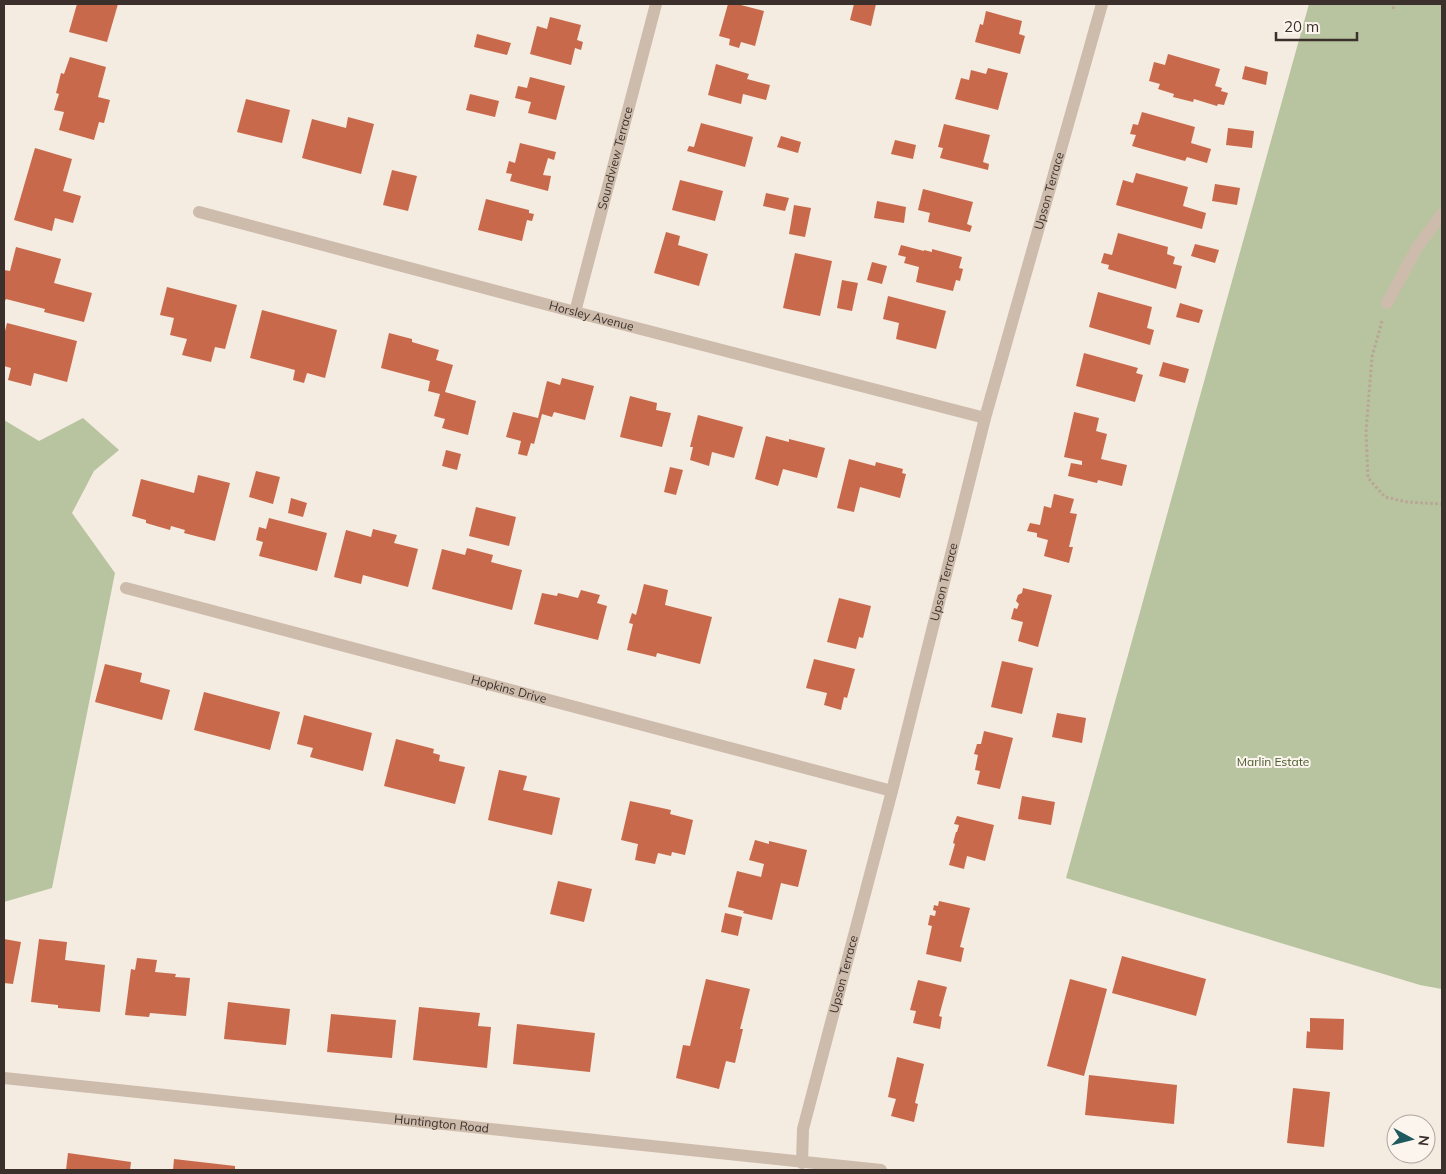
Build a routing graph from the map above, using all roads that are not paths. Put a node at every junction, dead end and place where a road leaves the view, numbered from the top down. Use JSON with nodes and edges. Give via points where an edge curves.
{"nodes":[{"id":1,"x":656,"y":4,"type":"edge"},
{"id":2,"x":1102,"y":4,"type":"edge"},
{"id":3,"x":199,"y":212,"type":"dead end"},
{"id":4,"x":1442,"y":214,"type":"edge"},
{"id":5,"x":1387,"y":303,"type":"road end"},
{"id":6,"x":575,"y":312,"type":"junction"},
{"id":7,"x":985,"y":418,"type":"junction"},
{"id":8,"x":126,"y":588,"type":"dead end"},
{"id":9,"x":892,"y":791,"type":"junction"},
{"id":10,"x":4,"y":1078,"type":"edge"},
{"id":11,"x":802,"y":1163,"type":"junction"},
{"id":12,"x":881,"y":1170,"type":"edge"}],
"edges":[{"from":1,"to":6,"type":"street","name":"Soundview Terrace"},
{"from":2,"to":7,"type":"street","name":"Upson Terrace"},
{"from":3,"to":6,"type":"street","name":"Horsley Avenue"},
{"from":4,"to":5,"type":"street","via":[[1418,246]]},
{"from":6,"to":7,"type":"street","name":"Horsley Avenue"},
{"from":7,"to":9,"type":"street","name":"Upson Terrace"},
{"from":8,"to":9,"type":"street","name":"Hopkins Drive"},
{"from":9,"to":11,"type":"street","name":"Upson Terrace","via":[[803,1129]]},
{"from":10,"to":11,"type":"street","name":"Huntington Road"},
{"from":11,"to":12,"type":"street","name":"Huntington Road"}]}
